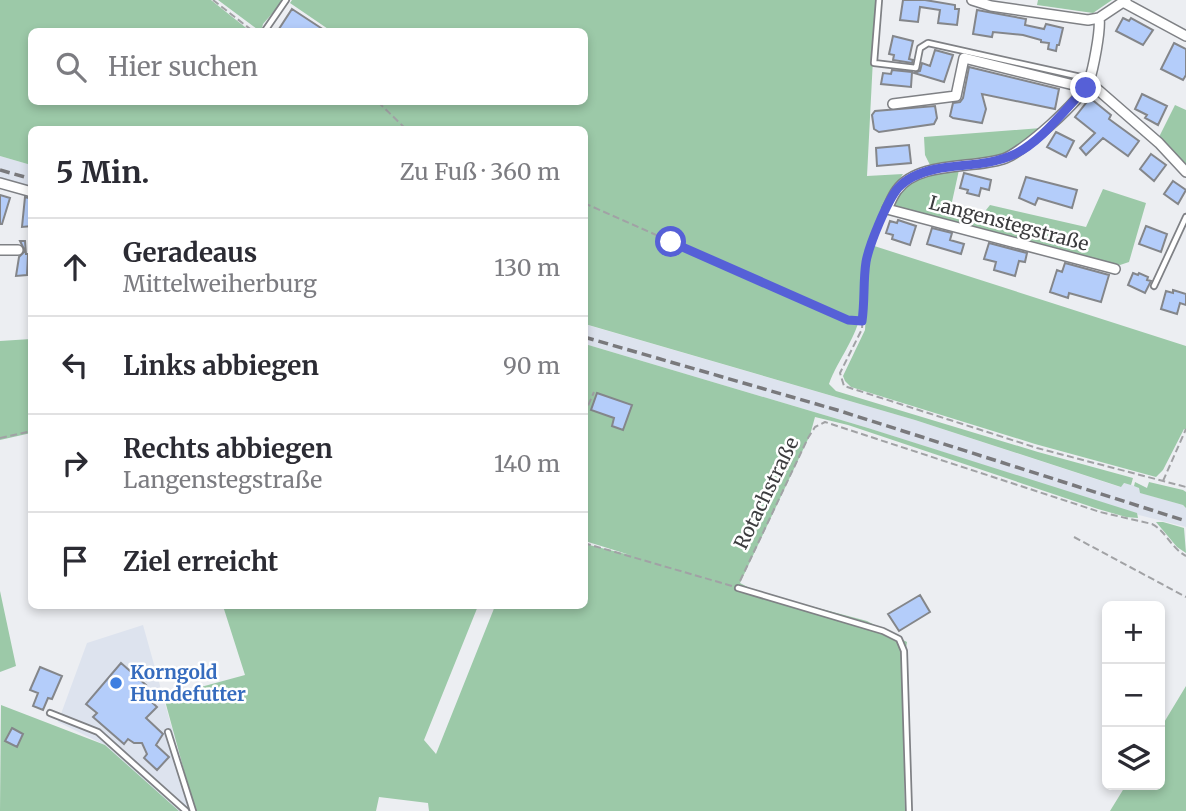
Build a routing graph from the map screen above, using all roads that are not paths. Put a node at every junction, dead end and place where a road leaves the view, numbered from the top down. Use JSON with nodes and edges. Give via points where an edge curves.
{"nodes":[{"id":1,"x":286,"y":0,"type":"edge"},
{"id":2,"x":879,"y":0,"type":"edge"},
{"id":3,"x":972,"y":0,"type":"edge"},
{"id":4,"x":1124,"y":1,"type":"edge"},
{"id":5,"x":1099,"y":18,"type":"junction"},
{"id":6,"x":267,"y":28,"type":"edge"},
{"id":7,"x":1186,"y":36,"type":"edge"},
{"id":8,"x":1088,"y":83,"type":"junction"},
{"id":9,"x":892,"y":104,"type":"dead end"},
{"id":10,"x":1186,"y":172,"type":"edge"},
{"id":11,"x":0,"y":183,"type":"edge"},
{"id":12,"x":28,"y":191,"type":"edge"},
{"id":13,"x":1186,"y":217,"type":"edge"},
{"id":14,"x":0,"y":250,"type":"edge"},
{"id":15,"x":18,"y":250,"type":"dead end"},
{"id":16,"x":1115,"y":269,"type":"dead end"},
{"id":17,"x":1154,"y":286,"type":"dead end"},
{"id":18,"x":738,"y":588,"type":"road end"},
{"id":19,"x":50,"y":713,"type":"dead end"},
{"id":20,"x":168,"y":732,"type":"dead end"},
{"id":21,"x":186,"y":811,"type":"edge"},
{"id":22,"x":193,"y":811,"type":"edge"},
{"id":23,"x":909,"y":811,"type":"edge"}],
"edges":[{"from":1,"to":6,"type":"lane"},
{"from":2,"to":8,"type":"lane","via":[[874,62],[916,68],[920,48],[928,43]]},
{"from":3,"to":5,"type":"street","via":[[1088,20]]},
{"from":4,"to":5,"type":"street"},
{"from":4,"to":7,"type":"street"},
{"from":5,"to":8,"type":"street"},
{"from":8,"to":9,"type":"street","via":[[964,58],[956,96]]},
{"from":8,"to":10,"type":"street"},
{"from":8,"to":16,"type":"street","name":"Langenstegstraße","via":[[1018,153],[913,176],[897,189],[887,209]]},
{"from":11,"to":12,"type":"street"},
{"from":13,"to":17,"type":"lane"},
{"from":14,"to":15,"type":"street"},
{"from":18,"to":23,"type":"lane","via":[[899,639],[906,678]]},
{"from":19,"to":21,"type":"lane","via":[[98,732]]},
{"from":20,"to":22,"type":"lane"}]}
